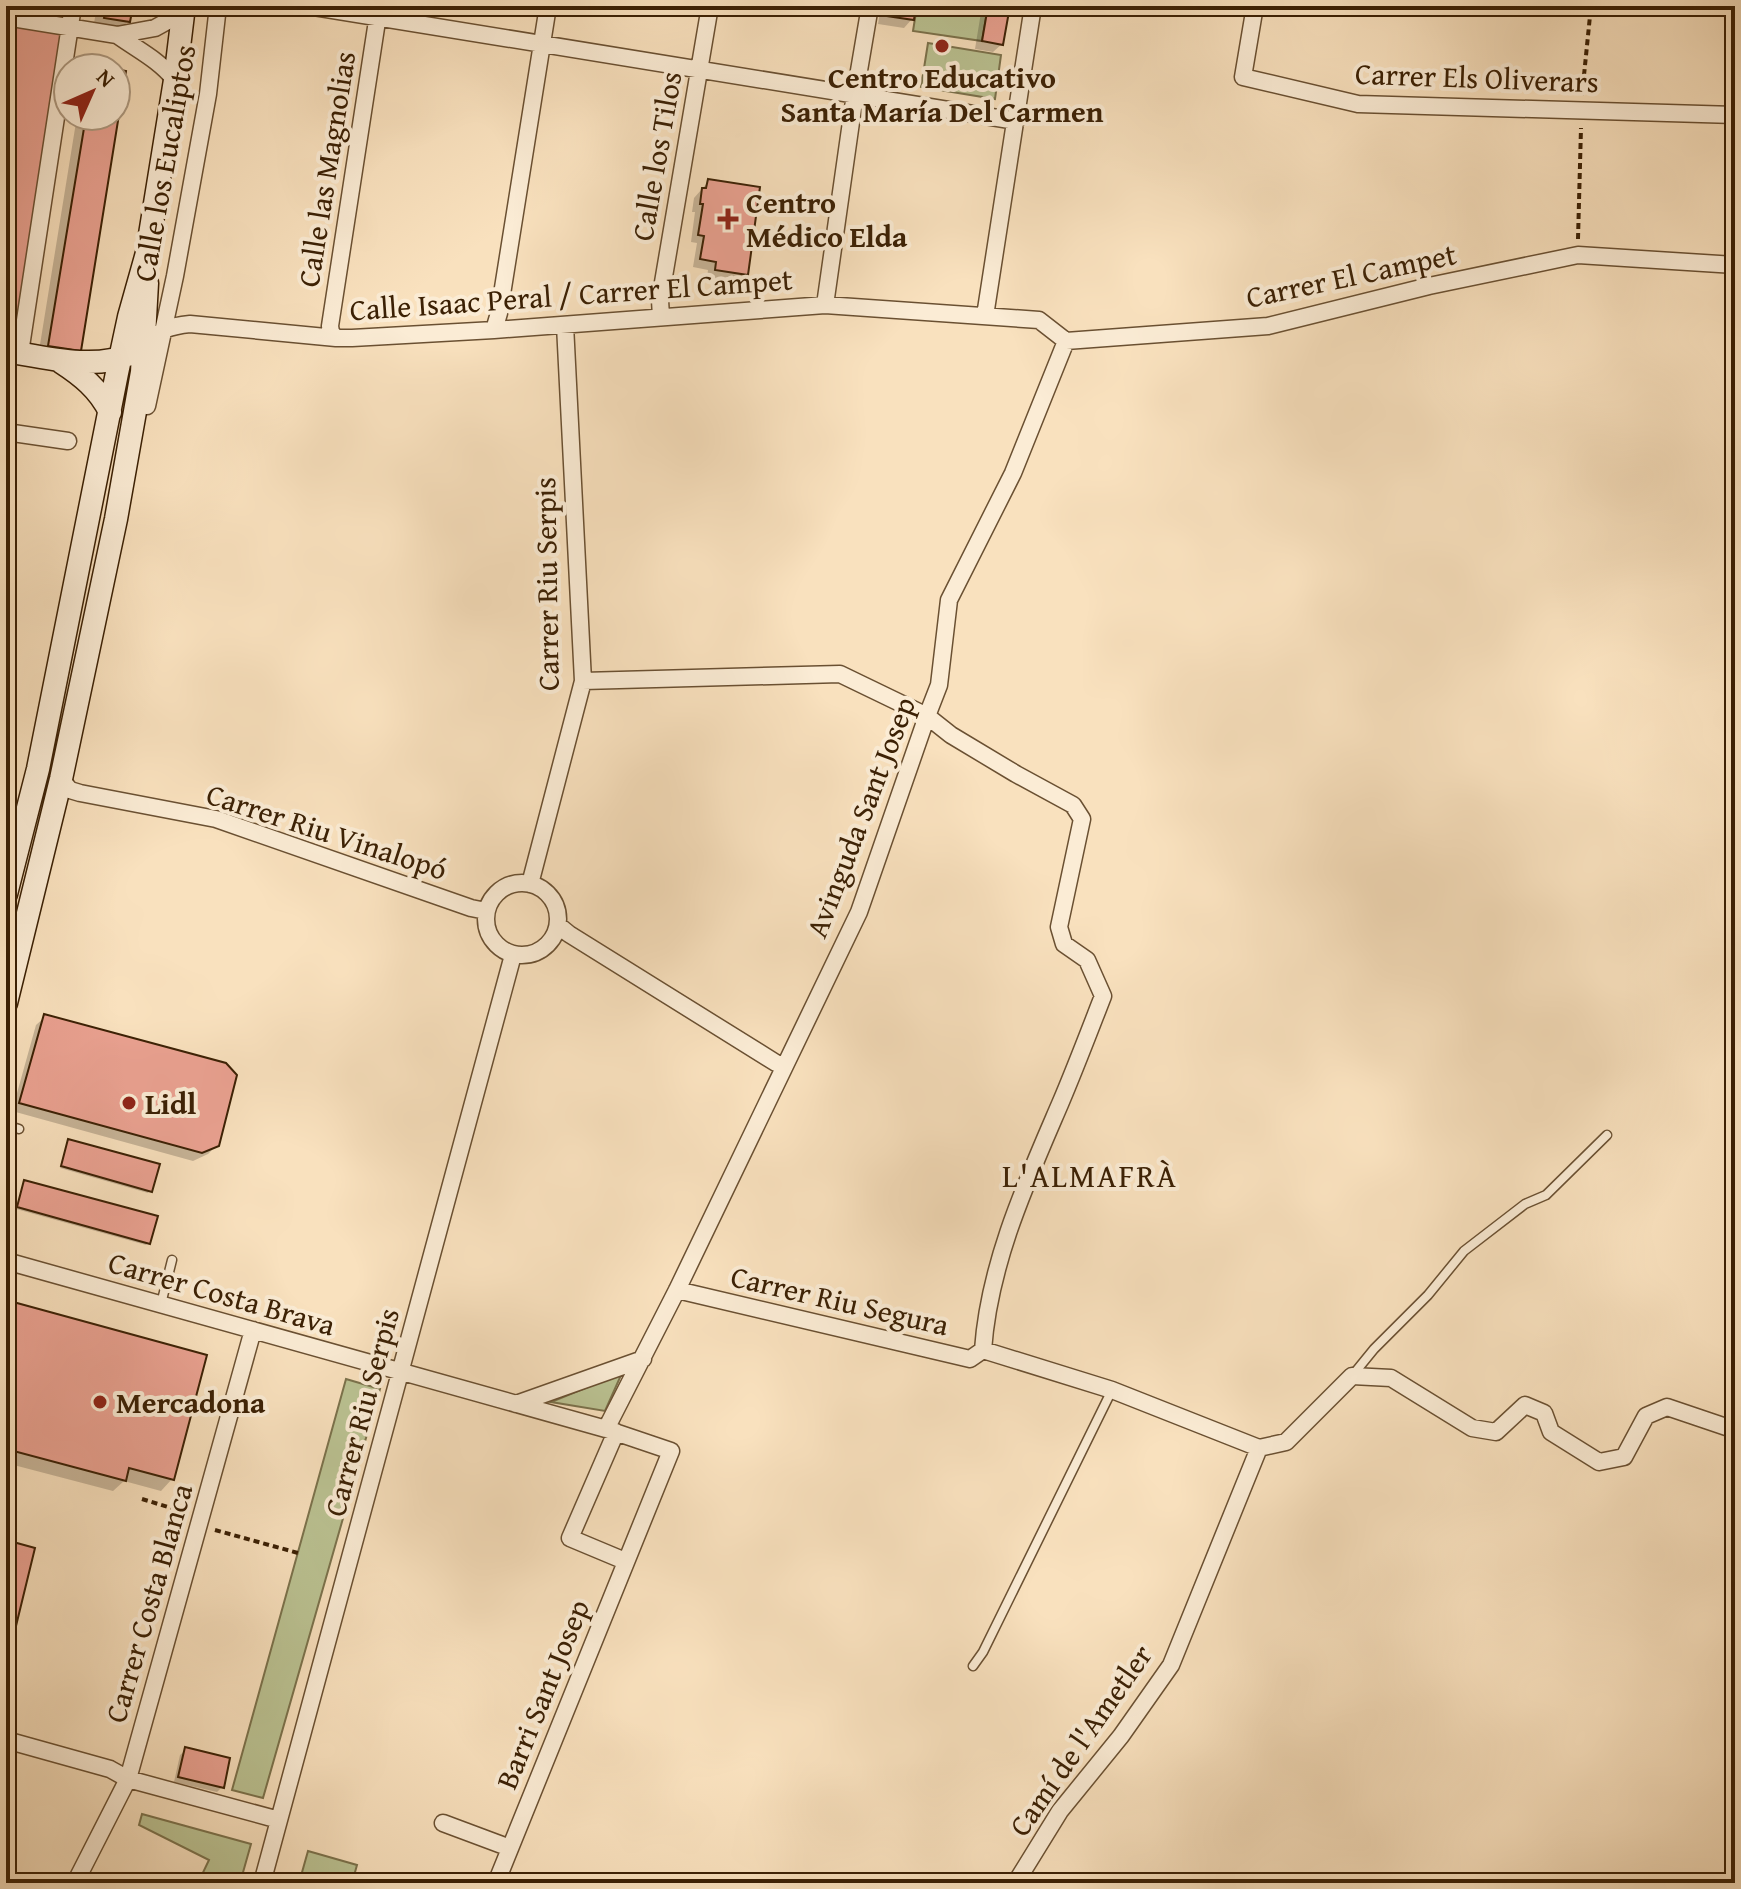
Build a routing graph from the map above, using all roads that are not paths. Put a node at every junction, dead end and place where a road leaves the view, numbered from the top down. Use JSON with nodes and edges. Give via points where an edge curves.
{"nodes":[{"id":1,"x":73,"y":6,"type":"edge"},
{"id":2,"x":183,"y":6,"type":"edge"},
{"id":3,"x":218,"y":6,"type":"edge"},
{"id":4,"x":308,"y":6,"type":"edge"},
{"id":5,"x":548,"y":6,"type":"edge"},
{"id":6,"x":710,"y":6,"type":"edge"},
{"id":7,"x":870,"y":6,"type":"edge"},
{"id":8,"x":1033,"y":6,"type":"edge"},
{"id":9,"x":1255,"y":6,"type":"edge"},
{"id":10,"x":378,"y":11,"type":"edge"},
{"id":11,"x":6,"y":17,"type":"edge"},
{"id":12,"x":70,"y":27,"type":"junction"},
{"id":13,"x":117,"y":35,"type":"junction"},
{"id":14,"x":542,"y":43,"type":"junction"},
{"id":15,"x":700,"y":69,"type":"junction"},
{"id":16,"x":175,"y":80,"type":"junction"},
{"id":17,"x":855,"y":94,"type":"junction"},
{"id":18,"x":1735,"y":115,"type":"edge"},
{"id":19,"x":1016,"y":121,"type":"junction"},
{"id":20,"x":147,"y":253,"type":"junction"},
{"id":21,"x":1735,"y":265,"type":"edge"},
{"id":22,"x":825,"y":305,"type":"junction"},
{"id":23,"x":985,"y":316,"type":"junction"},
{"id":24,"x":661,"y":317,"type":"junction"},
{"id":25,"x":565,"y":325,"type":"junction"},
{"id":26,"x":162,"y":330,"type":"junction"},
{"id":27,"x":494,"y":330,"type":"junction"},
{"id":28,"x":336,"y":338,"type":"junction"},
{"id":29,"x":1066,"y":341,"type":"junction"},
{"id":30,"x":144,"y":344,"type":"junction"},
{"id":31,"x":13,"y":352,"type":"edge"},
{"id":32,"x":56,"y":359,"type":"junction"},
{"id":33,"x":114,"y":365,"type":"junction"},
{"id":34,"x":110,"y":412,"type":"junction"},
{"id":35,"x":6,"y":432,"type":"edge"},
{"id":36,"x":68,"y":441,"type":"dead end"},
{"id":37,"x":127,"y":458,"type":"junction"},
{"id":38,"x":116,"y":519,"type":"junction"},
{"id":39,"x":583,"y":681,"type":"junction"},
{"id":40,"x":927,"y":716,"type":"junction"},
{"id":41,"x":61,"y":779,"type":"junction"},
{"id":42,"x":10,"y":859,"type":"edge"},
{"id":43,"x":530,"y":884,"type":"junction"},
{"id":44,"x":6,"y":894,"type":"edge"},
{"id":45,"x":486,"y":911,"type":"junction"},
{"id":46,"x":558,"y":925,"type":"junction"},
{"id":47,"x":513,"y":955,"type":"junction"},
{"id":48,"x":6,"y":1003,"type":"edge"},
{"id":49,"x":785,"y":1065,"type":"junction"},
{"id":50,"x":6,"y":1125,"type":"edge"},
{"id":51,"x":19,"y":1129,"type":"dead end"},
{"id":52,"x":1607,"y":1135,"type":"dead end"},
{"id":53,"x":172,"y":1260,"type":"dead end"},
{"id":54,"x":6,"y":1261,"type":"edge"},
{"id":55,"x":677,"y":1290,"type":"junction"},
{"id":56,"x":161,"y":1305,"type":"junction"},
{"id":57,"x":253,"y":1330,"type":"junction"},
{"id":58,"x":983,"y":1350,"type":"junction"},
{"id":59,"x":643,"y":1359,"type":"junction"},
{"id":60,"x":400,"y":1372,"type":"junction"},
{"id":61,"x":1352,"y":1376,"type":"junction"},
{"id":62,"x":1112,"y":1390,"type":"junction"},
{"id":63,"x":516,"y":1404,"type":"junction"},
{"id":64,"x":1735,"y":1430,"type":"edge"},
{"id":65,"x":611,"y":1431,"type":"junction"},
{"id":66,"x":1259,"y":1448,"type":"junction"},
{"id":67,"x":625,"y":1561,"type":"junction"},
{"id":68,"x":973,"y":1666,"type":"dead end"},
{"id":69,"x":6,"y":1740,"type":"edge"},
{"id":70,"x":128,"y":1779,"type":"junction"},
{"id":71,"x":279,"y":1820,"type":"junction"},
{"id":72,"x":443,"y":1823,"type":"dead end"},
{"id":73,"x":510,"y":1848,"type":"junction"},
{"id":74,"x":1018,"y":1882,"type":"edge"},
{"id":75,"x":75,"y":1883,"type":"edge"},
{"id":76,"x":262,"y":1883,"type":"edge"},
{"id":77,"x":496,"y":1883,"type":"edge"}],
"edges":[{"from":1,"to":12,"type":"street"},
{"from":2,"to":13,"type":"street","via":[[155,28]]},
{"from":2,"to":16,"type":"street"},
{"from":3,"to":26,"type":"street","name":"Calle los Eucaliptos","via":[[208,94]]},
{"from":4,"to":10,"type":"street"},
{"from":5,"to":14,"type":"street"},
{"from":6,"to":15,"type":"street","name":"Calle los Tilos"},
{"from":7,"to":17,"type":"street"},
{"from":8,"to":19,"type":"street"},
{"from":9,"to":18,"type":"street","name":"Carrer Els Oliverars","via":[[1243,77],[1358,104]]},
{"from":10,"to":14,"type":"street"},
{"from":10,"to":28,"type":"street","name":"Calle las Magnolias","via":[[330,326]]},
{"from":11,"to":12,"type":"street"},
{"from":12,"to":13,"type":"street"},
{"from":12,"to":31,"type":"street"},
{"from":13,"to":16,"type":"street"},
{"from":14,"to":15,"type":"street"},
{"from":14,"to":27,"type":"street"},
{"from":15,"to":17,"type":"street"},
{"from":15,"to":24,"type":"street","name":"Calle los Tilos"},
{"from":16,"to":20,"type":"street"},
{"from":17,"to":19,"type":"street"},
{"from":17,"to":22,"type":"street"},
{"from":19,"to":23,"type":"street"},
{"from":20,"to":30,"type":"street"},
{"from":20,"to":33,"type":"street"},
{"from":21,"to":29,"type":"street","name":"Carrer El Campet","via":[[1578,255],[1268,326]]},
{"from":22,"to":23,"type":"street","name":"Calle Isaac Peral / Carrer El Campet"},
{"from":22,"to":24,"type":"street","name":"Calle Isaac Peral / Carrer El Campet"},
{"from":23,"to":29,"type":"street","via":[[1039,320]]},
{"from":24,"to":25,"type":"street","name":"Calle Isaac Peral / Carrer El Campet"},
{"from":25,"to":27,"type":"street","name":"Calle Isaac Peral / Carrer El Campet"},
{"from":25,"to":39,"type":"street","name":"Carrer Riu Serpis"},
{"from":26,"to":28,"type":"street","name":"Calle Isaac Peral / Carrer El Campet","via":[[190,324]]},
{"from":26,"to":30,"type":"street"},
{"from":26,"to":38,"type":"street","name":"Calle los Eucaliptos","via":[[137,453]]},
{"from":27,"to":28,"type":"street","name":"Calle Isaac Peral / Carrer El Campet"},
{"from":29,"to":40,"type":"street","name":"Avinguda Sant Josep","via":[[1013,473],[949,600],[939,685]]},
{"from":30,"to":33,"type":"street"},
{"from":30,"to":37,"type":"street"},
{"from":31,"to":32,"type":"street"},
{"from":32,"to":33,"type":"street"},
{"from":32,"to":34,"type":"street","via":[[86,379]]},
{"from":33,"to":34,"type":"street"},
{"from":33,"to":37,"type":"street","via":[[130,400]]},
{"from":34,"to":42,"type":"street","via":[[38,769]]},
{"from":35,"to":36,"type":"street"},
{"from":37,"to":38,"type":"street"},
{"from":38,"to":41,"type":"street"},
{"from":39,"to":40,"type":"street","via":[[840,674]]},
{"from":39,"to":43,"type":"street","name":"Carrer Riu Serpis"},
{"from":40,"to":49,"type":"street","name":"Avinguda Sant Josep","via":[[859,912]]},
{"from":40,"to":58,"type":"street","via":[[1073,805],[1082,819],[1059,927],[1064,944],[1087,960],[1103,996],[1015,1208],[985,1315]]},
{"from":41,"to":45,"type":"street","name":"Carrer Riu Vinalopó","via":[[70,790],[216,819]]},
{"from":41,"to":48,"type":"street"},
{"from":42,"to":44,"type":"street"},
{"from":43,"to":45,"type":"street","via":[[507,885]]},
{"from":43,"to":46,"type":"street","via":[[549,895]]},
{"from":45,"to":47,"type":"street","via":[[488,934]]},
{"from":46,"to":47,"type":"street","via":[[537,953]]},
{"from":46,"to":49,"type":"street"},
{"from":47,"to":60,"type":"street","name":"Carrer Riu Serpis"},
{"from":49,"to":55,"type":"street","name":"Avinguda Sant Josep"},
{"from":50,"to":51,"type":"lane"},
{"from":52,"to":61,"type":"lane","via":[[1546,1195],[1525,1204],[1464,1251]]},
{"from":53,"to":56,"type":"lane"},
{"from":54,"to":56,"type":"street","name":"Carrer Costa Brava"},
{"from":55,"to":58,"type":"street","name":"Carrer Riu Segura","via":[[970,1359]]},
{"from":55,"to":59,"type":"street","name":"Avinguda Sant Josep"},
{"from":56,"to":57,"type":"street","name":"Carrer Costa Brava"},
{"from":57,"to":60,"type":"street","name":"Carrer Costa Brava"},
{"from":57,"to":70,"type":"street","name":"Carrer Costa Blanca"},
{"from":58,"to":62,"type":"street","name":"Carrer Riu Segura"},
{"from":59,"to":63,"type":"street"},
{"from":59,"to":65,"type":"street","name":"Avinguda Sant Josep"},
{"from":60,"to":63,"type":"street","name":"Carrer Costa Brava"},
{"from":60,"to":71,"type":"street","name":"Carrer Riu Serpis"},
{"from":61,"to":64,"type":"street","via":[[1391,1378],[1472,1428],[1496,1432],[1525,1405],[1544,1413],[1551,1432],[1599,1462],[1624,1457],[1646,1416],[1667,1407]]},
{"from":61,"to":66,"type":"street","via":[[1286,1442]]},
{"from":62,"to":66,"type":"street","name":"Carrer Riu Segura"},
{"from":62,"to":68,"type":"lane"},
{"from":63,"to":65,"type":"street","name":"Carrer Costa Brava"},
{"from":65,"to":67,"type":"street","via":[[570,1538]]},
{"from":65,"to":67,"type":"street","name":"Barri Sant Josep","via":[[671,1451]]},
{"from":66,"to":74,"type":"street","name":"Camí de l'Ametler","via":[[1171,1665],[1060,1811]]},
{"from":67,"to":73,"type":"street","name":"Barri Sant Josep"},
{"from":69,"to":70,"type":"street","via":[[110,1769]]},
{"from":70,"to":71,"type":"street"},
{"from":70,"to":75,"type":"street","name":"Carrer Costa Blanca"},
{"from":71,"to":76,"type":"street","name":"Carrer Riu Serpis"},
{"from":72,"to":73,"type":"street"},
{"from":73,"to":77,"type":"street","name":"Barri Sant Josep"}]}
